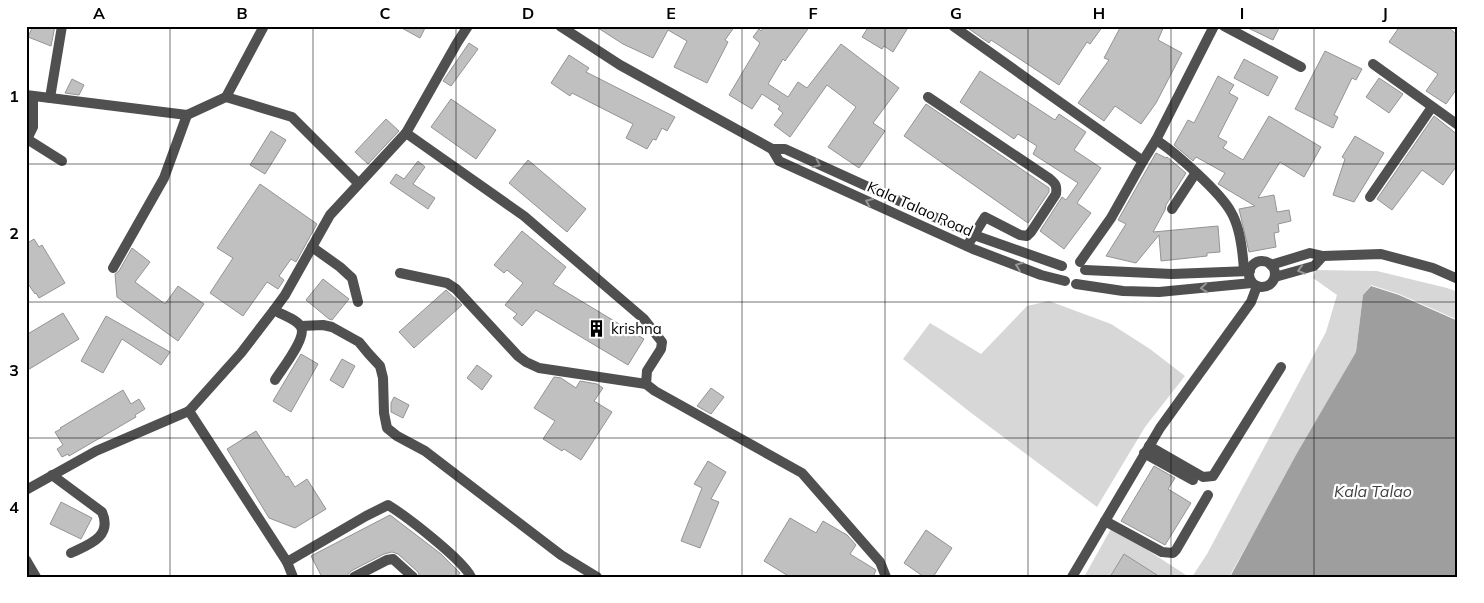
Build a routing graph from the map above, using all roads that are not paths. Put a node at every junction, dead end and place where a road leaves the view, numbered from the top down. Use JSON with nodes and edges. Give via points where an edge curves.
{"nodes":[{"id":1,"x":62,"y":26,"type":"edge"},
{"id":2,"x":264,"y":26,"type":"edge"},
{"id":3,"x":468,"y":26,"type":"edge"},
{"id":4,"x":560,"y":26,"type":"edge"},
{"id":5,"x":953,"y":26,"type":"edge"},
{"id":6,"x":1214,"y":26,"type":"edge"},
{"id":7,"x":1224,"y":26,"type":"edge"},
{"id":8,"x":1372,"y":64,"type":"dead end"},
{"id":9,"x":1301,"y":67,"type":"dead end"},
{"id":10,"x":30,"y":96,"type":"edge"},
{"id":11,"x":226,"y":97,"type":"junction"},
{"id":12,"x":928,"y":97,"type":"dead end"},
{"id":13,"x":50,"y":98,"type":"junction"},
{"id":14,"x":1432,"y":107,"type":"junction"},
{"id":15,"x":187,"y":114,"type":"junction"},
{"id":16,"x":1458,"y":125,"type":"edge"},
{"id":17,"x":406,"y":133,"type":"junction"},
{"id":18,"x":27,"y":140,"type":"edge"},
{"id":19,"x":1156,"y":140,"type":"junction"},
{"id":20,"x":772,"y":149,"type":"junction"},
{"id":21,"x":62,"y":161,"type":"dead end"},
{"id":22,"x":1143,"y":161,"type":"junction"},
{"id":23,"x":1196,"y":174,"type":"junction"},
{"id":24,"x":358,"y":183,"type":"junction"},
{"id":25,"x":1370,"y":196,"type":"dead end"},
{"id":26,"x":1172,"y":209,"type":"dead end"},
{"id":27,"x":974,"y":235,"type":"junction"},
{"id":28,"x":968,"y":246,"type":"junction"},
{"id":29,"x":312,"y":247,"type":"junction"},
{"id":30,"x":1323,"y":256,"type":"junction"},
{"id":31,"x":1271,"y":265,"type":"junction"},
{"id":32,"x":1062,"y":266,"type":"junction"},
{"id":33,"x":1083,"y":266,"type":"junction"},
{"id":34,"x":113,"y":268,"type":"dead end"},
{"id":35,"x":1247,"y":271,"type":"junction"},
{"id":36,"x":1124,"y":272,"type":"junction"},
{"id":37,"x":400,"y":274,"type":"dead end"},
{"id":38,"x":1275,"y":277,"type":"junction"},
{"id":39,"x":1458,"y":279,"type":"edge"},
{"id":40,"x":1065,"y":281,"type":"junction"},
{"id":41,"x":1076,"y":284,"type":"junction"},
{"id":42,"x":1255,"y":285,"type":"junction"},
{"id":43,"x":1123,"y":291,"type":"junction"},
{"id":44,"x":358,"y":302,"type":"dead end"},
{"id":45,"x":274,"y":310,"type":"junction"},
{"id":46,"x":301,"y":326,"type":"junction"},
{"id":47,"x":1281,"y":367,"type":"dead end"},
{"id":48,"x":275,"y":380,"type":"dead end"},
{"id":49,"x":646,"y":384,"type":"junction"},
{"id":50,"x":190,"y":411,"type":"junction"},
{"id":51,"x":1147,"y":450,"type":"junction"},
{"id":52,"x":52,"y":475,"type":"junction"},
{"id":53,"x":1193,"y":480,"type":"dead end"},
{"id":54,"x":26,"y":490,"type":"edge"},
{"id":55,"x":1208,"y":494,"type":"dead end"},
{"id":56,"x":1105,"y":521,"type":"junction"},
{"id":57,"x":71,"y":553,"type":"dead end"},
{"id":58,"x":26,"y":560,"type":"edge"},
{"id":59,"x":287,"y":562,"type":"junction"},
{"id":60,"x":36,"y":577,"type":"edge"},
{"id":61,"x":293,"y":577,"type":"edge"},
{"id":62,"x":354,"y":577,"type":"edge"},
{"id":63,"x":413,"y":577,"type":"edge"},
{"id":64,"x":472,"y":577,"type":"edge"},
{"id":65,"x":597,"y":577,"type":"edge"},
{"id":66,"x":886,"y":577,"type":"edge"},
{"id":67,"x":1072,"y":577,"type":"edge"}],
"edges":[{"from":1,"to":13,"type":"street"},
{"from":2,"to":11,"type":"street"},
{"from":3,"to":17,"type":"street"},
{"from":4,"to":20,"type":"street","name":"Kala Talao Road","via":[[620,65]]},
{"from":5,"to":22,"type":"street"},
{"from":6,"to":19,"type":"street"},
{"from":7,"to":9,"type":"street"},
{"from":8,"to":14,"type":"street"},
{"from":10,"to":13,"type":"street"},
{"from":10,"to":18,"type":"street","via":[[33,127]]},
{"from":11,"to":15,"type":"street"},
{"from":11,"to":24,"type":"street","via":[[292,117]]},
{"from":12,"to":27,"type":"street","via":[[1050,179],[1057,187],[1056,194],[1027,236],[985,218]]},
{"from":13,"to":15,"type":"street"},
{"from":14,"to":16,"type":"street"},
{"from":14,"to":25,"type":"street"},
{"from":15,"to":34,"type":"street","via":[[164,178]]},
{"from":17,"to":24,"type":"street"},
{"from":17,"to":49,"type":"street","via":[[524,216],[644,320],[662,342],[647,371]]},
{"from":18,"to":21,"type":"street"},
{"from":19,"to":22,"type":"street"},
{"from":19,"to":23,"type":"street"},
{"from":20,"to":27,"type":"street","name":"Kala Talao Road","one_way":true,"via":[[785,149]]},
{"from":28,"to":20,"type":"street","name":"Kala Talao Road","one_way":true,"via":[[779,161]]},
{"from":22,"to":33,"type":"street"},
{"from":23,"to":26,"type":"street"},
{"from":23,"to":35,"type":"street","via":[[1232,213]]},
{"from":24,"to":29,"type":"street","via":[[330,215]]},
{"from":27,"to":28,"type":"street"},
{"from":27,"to":32,"type":"street","name":"Kala Talao Road"},
{"from":40,"to":28,"type":"street","name":"Kala Talao Road","one_way":true,"via":[[1041,275]]},
{"from":29,"to":44,"type":"street","via":[[352,278]]},
{"from":29,"to":45,"type":"street"},
{"from":30,"to":31,"type":"street","via":[[1310,253]]},
{"from":30,"to":38,"type":"street","one_way":true,"via":[[1314,266]]},
{"from":30,"to":39,"type":"street","via":[[1381,254],[1433,268]]},
{"from":31,"to":35,"type":"street","via":[[1257,262]]},
{"from":31,"to":38,"type":"street"},
{"from":32,"to":33,"type":"street","via":[[1072,260]]},
{"from":32,"to":40,"type":"street","via":[[1061,274]]},
{"from":33,"to":36,"type":"street"},
{"from":33,"to":41,"type":"street","via":[[1083,279]]},
{"from":35,"to":36,"type":"street"},
{"from":35,"to":42,"type":"street"},
{"from":36,"to":43,"type":"street"},
{"from":37,"to":49,"type":"street","via":[[447,283],[456,289],[518,356],[539,368]]},
{"from":38,"to":42,"type":"street","via":[[1268,286]]},
{"from":40,"to":41,"type":"street"},
{"from":41,"to":43,"type":"street"},
{"from":42,"to":43,"type":"street","one_way":true,"via":[[1159,292]]},
{"from":42,"to":51,"type":"street","via":[[1251,302]]},
{"from":45,"to":46,"type":"street"},
{"from":45,"to":50,"type":"street","via":[[241,354]]},
{"from":46,"to":48,"type":"street","via":[[303,333],[298,345]]},
{"from":46,"to":65,"type":"street","via":[[332,327],[359,342],[380,366],[386,428],[425,451],[561,556]]},
{"from":47,"to":51,"type":"street","via":[[1213,476],[1203,477]]},
{"from":49,"to":66,"type":"street","via":[[802,473],[880,562]]},
{"from":50,"to":52,"type":"street","via":[[96,451]]},
{"from":50,"to":59,"type":"street"},
{"from":51,"to":53,"type":"street"},
{"from":51,"to":56,"type":"street"},
{"from":52,"to":54,"type":"street"},
{"from":52,"to":57,"type":"street","via":[[102,512],[104,518],[104,528],[97,541]]},
{"from":55,"to":56,"type":"street","via":[[1173,553],[1162,552]]},
{"from":56,"to":67,"type":"street"},
{"from":58,"to":60,"type":"street"},
{"from":59,"to":61,"type":"street"},
{"from":59,"to":64,"type":"street","via":[[388,505],[460,563]]},
{"from":62,"to":63,"type":"street","via":[[394,559]]}]}
